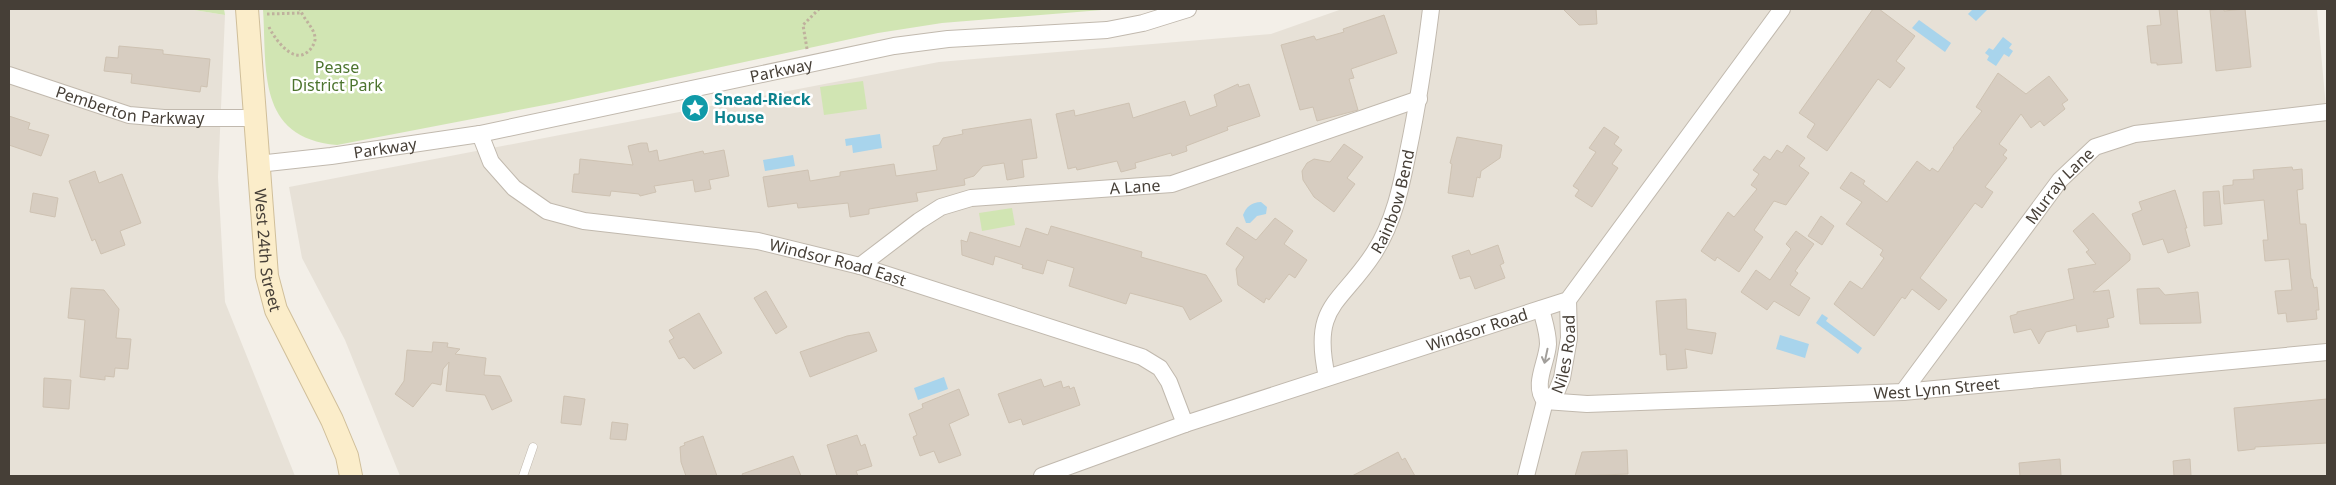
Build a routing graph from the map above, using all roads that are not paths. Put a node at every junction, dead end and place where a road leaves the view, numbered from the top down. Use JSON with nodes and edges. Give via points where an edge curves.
{"nodes":[{"id":1,"x":1188,"y":9,"type":"edge"},
{"id":2,"x":1431,"y":9,"type":"edge"},
{"id":3,"x":1782,"y":9,"type":"edge"},
{"id":4,"x":257,"y":11,"type":"edge"},
{"id":5,"x":9,"y":75,"type":"edge"},
{"id":6,"x":1419,"y":99,"type":"junction"},
{"id":7,"x":2327,"y":112,"type":"edge"},
{"id":8,"x":254,"y":118,"type":"junction"},
{"id":9,"x":480,"y":134,"type":"junction"},
{"id":10,"x":258,"y":164,"type":"junction"},
{"id":11,"x":860,"y":266,"type":"junction"},
{"id":12,"x":1568,"y":300,"type":"junction"},
{"id":13,"x":1541,"y":309,"type":"junction"},
{"id":14,"x":2327,"y":352,"type":"edge"},
{"id":15,"x":1327,"y":377,"type":"junction"},
{"id":16,"x":1903,"y":392,"type":"junction"},
{"id":17,"x":1545,"y":401,"type":"junction"},
{"id":18,"x":1184,"y":424,"type":"junction"},
{"id":19,"x":533,"y":447,"type":"dead end"},
{"id":20,"x":351,"y":476,"type":"edge"},
{"id":21,"x":523,"y":476,"type":"edge"},
{"id":22,"x":1042,"y":476,"type":"edge"},
{"id":23,"x":1526,"y":476,"type":"edge"}],
"edges":[{"from":1,"to":9,"type":"street","name":"Parkway","via":[[1107,30],[948,38],[894,46]]},
{"from":2,"to":6,"type":"street","name":"Rainbow Bend"},
{"from":3,"to":12,"type":"street"},
{"from":4,"to":8,"type":"main road","name":"West 24th Street"},
{"from":5,"to":8,"type":"street","name":"Pemberton Parkway","via":[[130,115]]},
{"from":6,"to":11,"type":"street","name":"A Lane","via":[[1172,184],[971,198],[941,207],[919,220]]},
{"from":6,"to":15,"type":"street","name":"Rainbow Bend","via":[[1399,195],[1389,224],[1374,253],[1328,311],[1321,352]]},
{"from":7,"to":16,"type":"street","name":"Murray Lane","via":[[2135,134],[2095,147],[2060,180]]},
{"from":8,"to":10,"type":"main road","name":"West 24th Street"},
{"from":9,"to":10,"type":"street","name":"Parkway"},
{"from":9,"to":11,"type":"street","name":"Windsor Road East","via":[[491,162],[514,188],[547,211],[584,222],[758,241]]},
{"from":10,"to":20,"type":"main road","name":"West 24th Street","via":[[267,276],[276,310],[332,420],[347,456]]},
{"from":11,"to":18,"type":"street","name":"Windsor Road East","via":[[1142,357],[1160,368],[1169,382]]},
{"from":12,"to":13,"type":"street","name":"Windsor Road"},
{"from":12,"to":17,"type":"street","name":"Niles Road","via":[[1569,338],[1562,378],[1556,394]]},
{"from":13,"to":15,"type":"street","name":"Windsor Road"},
{"from":13,"to":17,"type":"street","name":"Niles Road","one_way":true,"via":[[1548,339],[1539,384]]},
{"from":14,"to":16,"type":"street","name":"West Lynn Street"},
{"from":15,"to":18,"type":"street","name":"Windsor Road"},
{"from":16,"to":17,"type":"street","name":"West Lynn Street","via":[[1587,404]]},
{"from":17,"to":23,"type":"street","name":"Niles Road"},
{"from":18,"to":22,"type":"street","name":"Windsor Road"},
{"from":19,"to":21,"type":"lane"}]}
